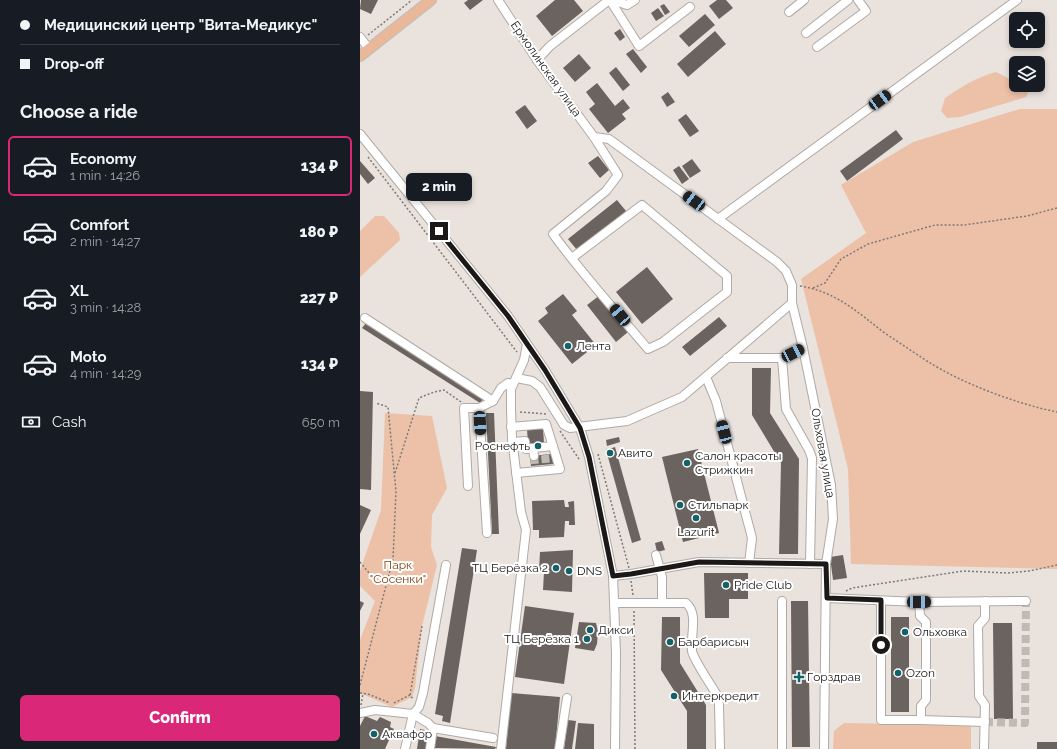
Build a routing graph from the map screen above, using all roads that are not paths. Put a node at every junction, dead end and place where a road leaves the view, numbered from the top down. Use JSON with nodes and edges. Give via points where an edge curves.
{"nodes":[{"id":1,"x":432,"y":0,"type":"edge"},
{"id":2,"x":498,"y":0,"type":"edge"},
{"id":3,"x":610,"y":0,"type":"edge"},
{"id":4,"x":635,"y":0,"type":"edge"},
{"id":5,"x":804,"y":0,"type":"edge"},
{"id":6,"x":848,"y":0,"type":"edge"},
{"id":7,"x":858,"y":0,"type":"edge"},
{"id":8,"x":1017,"y":0,"type":"edge"},
{"id":9,"x":690,"y":7,"type":"dead end"},
{"id":10,"x":789,"y":12,"type":"dead end"},
{"id":11,"x":806,"y":33,"type":"dead end"},
{"id":12,"x":361,"y":38,"type":"edge"},
{"id":13,"x":817,"y":47,"type":"dead end"},
{"id":14,"x":369,"y":49,"type":"junction"},
{"id":15,"x":360,"y":56,"type":"edge"},
{"id":16,"x":537,"y":60,"type":"junction"},
{"id":17,"x":360,"y":134,"type":"edge"},
{"id":18,"x":594,"y":137,"type":"junction"},
{"id":19,"x":718,"y":219,"type":"junction"},
{"id":20,"x":572,"y":258,"type":"junction"},
{"id":21,"x":792,"y":303,"type":"junction"},
{"id":22,"x":365,"y":318,"type":"dead end"},
{"id":23,"x":527,"y":344,"type":"junction"},
{"id":24,"x":803,"y":348,"type":"junction"},
{"id":25,"x":727,"y":358,"type":"junction"},
{"id":26,"x":782,"y":358,"type":"junction"},
{"id":27,"x":706,"y":377,"type":"junction"},
{"id":28,"x":514,"y":381,"type":"junction"},
{"id":29,"x":493,"y":401,"type":"junction"},
{"id":30,"x":479,"y":408,"type":"junction"},
{"id":31,"x":511,"y":427,"type":"junction"},
{"id":32,"x":580,"y":428,"type":"junction"},
{"id":33,"x":512,"y":442,"type":"junction"},
{"id":34,"x":547,"y":450,"type":"junction"},
{"id":35,"x":516,"y":473,"type":"junction"},
{"id":36,"x":468,"y":486,"type":"dead end"},
{"id":37,"x":486,"y":533,"type":"dead end"},
{"id":38,"x":656,"y":555,"type":"dead end"},
{"id":39,"x":749,"y":563,"type":"junction"},
{"id":40,"x":810,"y":564,"type":"junction"},
{"id":41,"x":826,"y":564,"type":"junction"},
{"id":42,"x":446,"y":565,"type":"dead end"},
{"id":43,"x":660,"y":569,"type":"junction"},
{"id":44,"x":613,"y":576,"type":"junction"},
{"id":45,"x":827,"y":598,"type":"junction"},
{"id":46,"x":782,"y":600,"type":"dead end"},
{"id":47,"x":881,"y":600,"type":"junction"},
{"id":48,"x":985,"y":601,"type":"junction"},
{"id":49,"x":1026,"y":601,"type":"dead end"},
{"id":50,"x":919,"y":602,"type":"junction"},
{"id":51,"x":614,"y":603,"type":"junction"},
{"id":52,"x":662,"y":603,"type":"junction"},
{"id":53,"x":566,"y":698,"type":"dead end"},
{"id":54,"x":360,"y":712,"type":"edge"},
{"id":55,"x":413,"y":714,"type":"junction"},
{"id":56,"x":921,"y":720,"type":"junction"},
{"id":57,"x":985,"y":722,"type":"junction"},
{"id":58,"x":433,"y":728,"type":"junction"},
{"id":59,"x":493,"y":738,"type":"dead end"},
{"id":60,"x":405,"y":749,"type":"edge"},
{"id":61,"x":430,"y":749,"type":"edge"},
{"id":62,"x":501,"y":749,"type":"edge"},
{"id":63,"x":559,"y":749,"type":"edge"},
{"id":64,"x":615,"y":749,"type":"edge"},
{"id":65,"x":720,"y":749,"type":"edge"},
{"id":66,"x":782,"y":749,"type":"edge"},
{"id":67,"x":824,"y":749,"type":"edge"},
{"id":68,"x":984,"y":749,"type":"edge"}],
"edges":[{"from":1,"to":14,"type":"main road"},
{"from":2,"to":16,"type":"street","name":"Ермолинская улица"},
{"from":3,"to":4,"type":"street","via":[[627,5]]},
{"from":3,"to":9,"type":"street","via":[[639,46]]},
{"from":3,"to":16,"type":"street","via":[[550,46]]},
{"from":5,"to":10,"type":"street"},
{"from":6,"to":11,"type":"street"},
{"from":7,"to":13,"type":"street","via":[[866,11]]},
{"from":8,"to":19,"type":"street"},
{"from":12,"to":14,"type":"street"},
{"from":14,"to":15,"type":"main road"},
{"from":16,"to":18,"type":"street","name":"Ермолинская улица"},
{"from":17,"to":23,"type":"street","via":[[508,316]]},
{"from":18,"to":19,"type":"street","via":[[609,139]]},
{"from":18,"to":20,"type":"street","name":"Ермолинская улица","via":[[618,175],[606,191],[553,234]]},
{"from":19,"to":21,"type":"street","name":"Ольховая улица","via":[[786,271],[792,285]]},
{"from":20,"to":20,"type":"street","via":[[648,349],[663,342],[727,292],[727,276],[642,205]]},
{"from":21,"to":24,"type":"street","name":"Ольховая улица"},
{"from":21,"to":25,"type":"street"},
{"from":22,"to":29,"type":"street"},
{"from":23,"to":28,"type":"street","via":[[524,360]]},
{"from":23,"to":32,"type":"street"},
{"from":24,"to":26,"type":"street"},
{"from":24,"to":41,"type":"street","name":"Ольховая улица","via":[[831,485],[832,519]]},
{"from":25,"to":26,"type":"street"},
{"from":25,"to":27,"type":"street"},
{"from":26,"to":40,"type":"street","via":[[786,410],[812,458]]},
{"from":27,"to":32,"type":"street","via":[[682,398],[627,421]]},
{"from":27,"to":39,"type":"street","via":[[716,401],[752,538]]},
{"from":28,"to":29,"type":"street","via":[[502,388]]},
{"from":28,"to":31,"type":"street","via":[[511,389]]},
{"from":28,"to":32,"type":"street","via":[[532,382],[540,387],[564,425]]},
{"from":29,"to":30,"type":"street"},
{"from":30,"to":36,"type":"street","via":[[464,408]]},
{"from":30,"to":37,"type":"street"},
{"from":31,"to":33,"type":"street"},
{"from":31,"to":34,"type":"street","via":[[546,424]]},
{"from":32,"to":44,"type":"street","via":[[589,457]]},
{"from":33,"to":34,"type":"street","via":[[525,441],[526,449],[534,452]]},
{"from":33,"to":35,"type":"street"},
{"from":34,"to":35,"type":"street","via":[[560,469],[546,467]]},
{"from":35,"to":62,"type":"street","via":[[526,530]]},
{"from":38,"to":43,"type":"street"},
{"from":39,"to":40,"type":"street"},
{"from":39,"to":43,"type":"street","via":[[699,562]]},
{"from":40,"to":41,"type":"street"},
{"from":41,"to":45,"type":"street","name":"Ольховая улица"},
{"from":42,"to":55,"type":"street","via":[[423,693]]},
{"from":43,"to":44,"type":"street"},
{"from":43,"to":52,"type":"street"},
{"from":44,"to":51,"type":"street"},
{"from":45,"to":47,"type":"street"},
{"from":45,"to":67,"type":"street","name":"Ольховая улица"},
{"from":46,"to":66,"type":"street"},
{"from":47,"to":50,"type":"street"},
{"from":47,"to":56,"type":"street","via":[[880,720]]},
{"from":48,"to":49,"type":"street"},
{"from":48,"to":50,"type":"street"},
{"from":48,"to":57,"type":"street","via":[[985,618],[978,626],[979,696],[985,705]]},
{"from":50,"to":56,"type":"street","via":[[920,616],[926,622],[926,700],[921,706]]},
{"from":51,"to":52,"type":"street"},
{"from":51,"to":64,"type":"street"},
{"from":52,"to":65,"type":"street","via":[[686,602],[693,612],[692,651],[718,697]]},
{"from":53,"to":63,"type":"street"},
{"from":54,"to":55,"type":"street","via":[[375,710]]},
{"from":55,"to":58,"type":"street"},
{"from":55,"to":60,"type":"street"},
{"from":56,"to":57,"type":"street"},
{"from":57,"to":68,"type":"street"},
{"from":58,"to":59,"type":"street"},
{"from":58,"to":61,"type":"street"}]}
